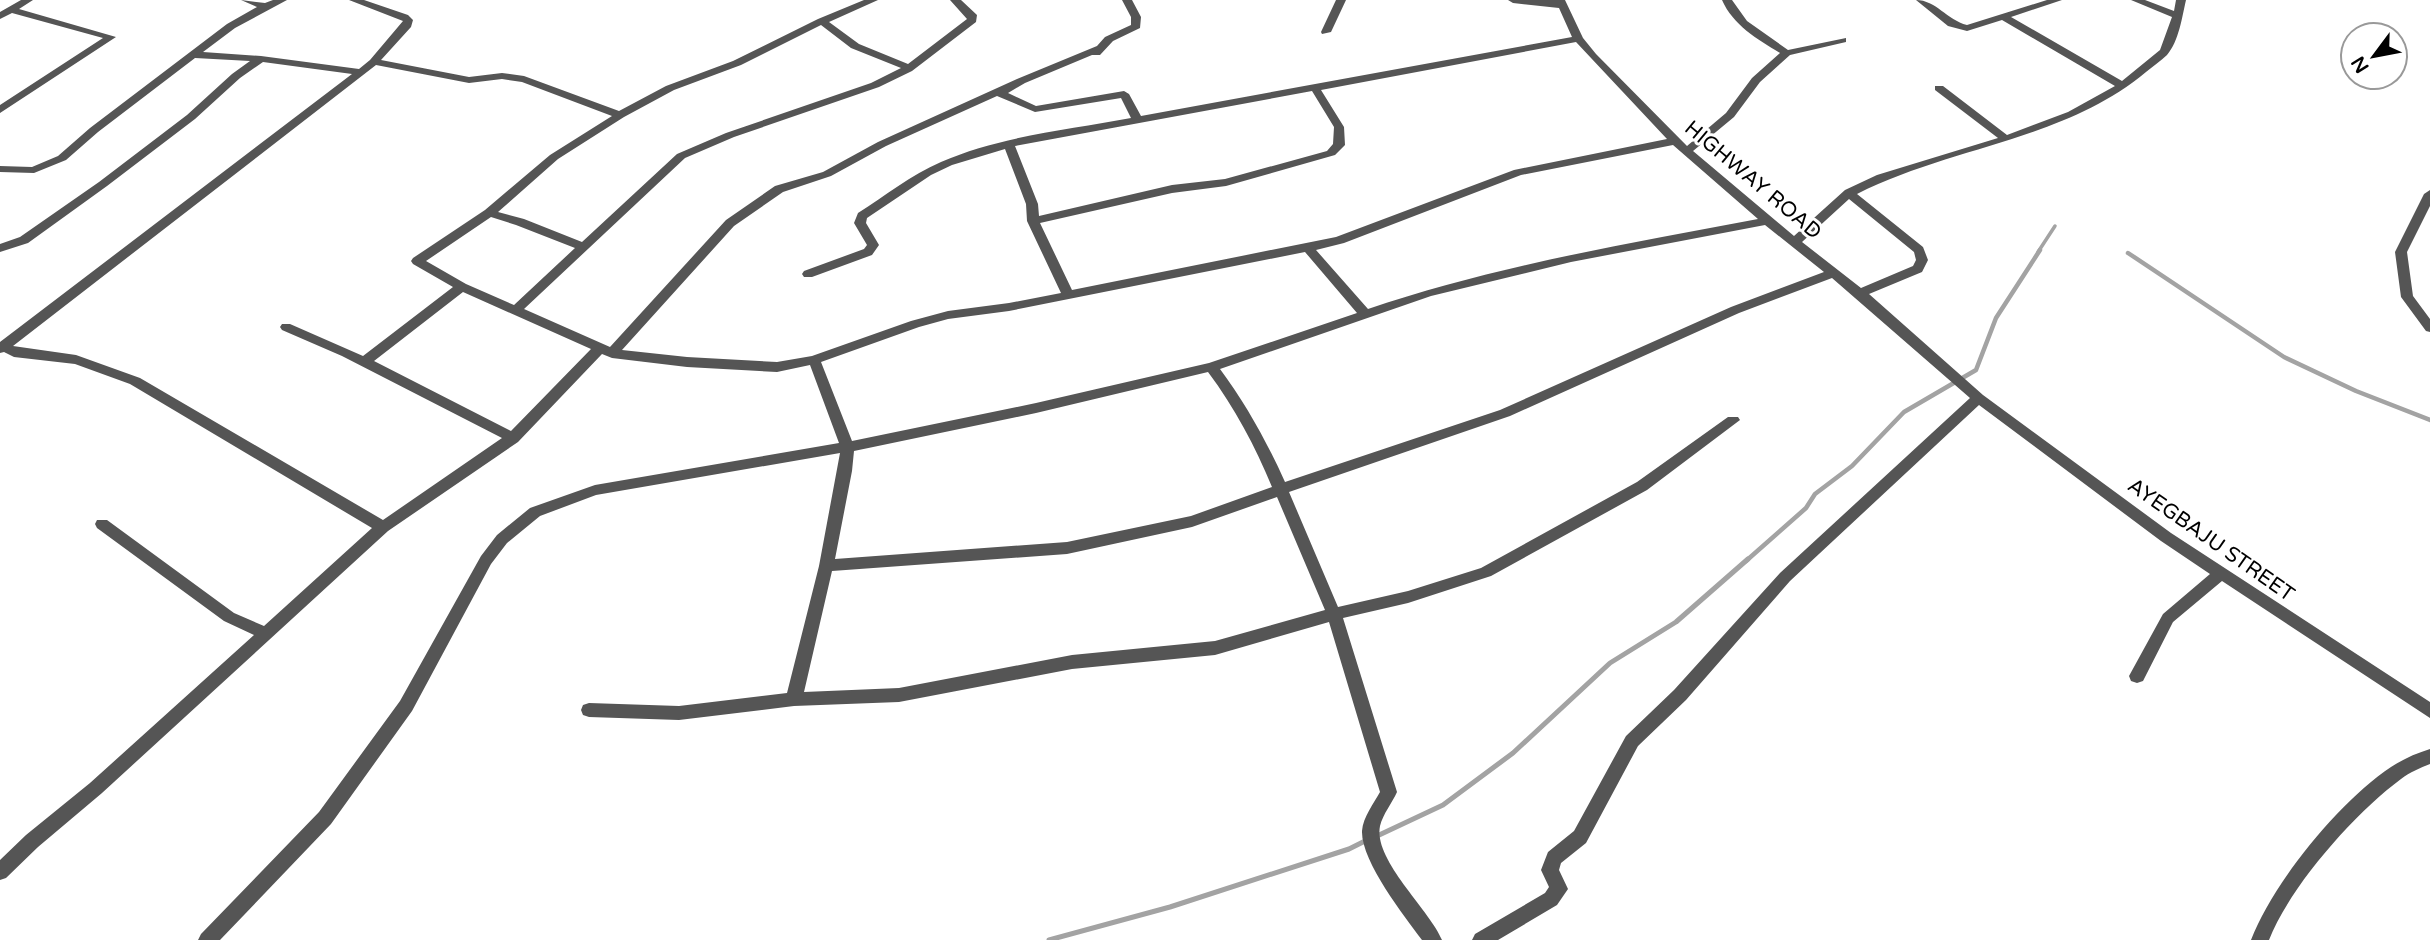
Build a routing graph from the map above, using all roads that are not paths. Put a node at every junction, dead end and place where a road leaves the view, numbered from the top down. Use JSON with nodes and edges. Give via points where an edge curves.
{"nodes":[{"id":1,"x":28,"y":0,"type":"edge"},
{"id":2,"x":246,"y":0,"type":"edge"},
{"id":3,"x":282,"y":0,"type":"edge"},
{"id":4,"x":354,"y":0,"type":"edge"},
{"id":5,"x":873,"y":0,"type":"edge"},
{"id":6,"x":955,"y":0,"type":"edge"},
{"id":7,"x":1127,"y":0,"type":"edge"},
{"id":8,"x":1341,"y":0,"type":"edge"},
{"id":9,"x":1513,"y":0,"type":"edge"},
{"id":10,"x":1727,"y":0,"type":"edge"},
{"id":11,"x":1921,"y":0,"type":"edge"},
{"id":12,"x":2057,"y":0,"type":"edge"},
{"id":13,"x":2136,"y":0,"type":"edge"},
{"id":14,"x":2181,"y":0,"type":"edge"},
{"id":15,"x":1560,"y":2,"type":"edge"},
{"id":16,"x":265,"y":6,"type":"junction"},
{"id":17,"x":12,"y":10,"type":"junction"},
{"id":18,"x":0,"y":16,"type":"edge"},
{"id":19,"x":2002,"y":16,"type":"junction"},
{"id":20,"x":2178,"y":16,"type":"junction"},
{"id":21,"x":822,"y":21,"type":"junction"},
{"id":22,"x":1326,"y":32,"type":"dead end"},
{"id":23,"x":1578,"y":39,"type":"junction"},
{"id":24,"x":1842,"y":40,"type":"dead end"},
{"id":25,"x":1101,"y":48,"type":"junction"},
{"id":26,"x":1786,"y":52,"type":"junction"},
{"id":27,"x":193,"y":55,"type":"junction"},
{"id":28,"x":261,"y":59,"type":"junction"},
{"id":29,"x":374,"y":62,"type":"junction"},
{"id":30,"x":908,"y":69,"type":"junction"},
{"id":31,"x":361,"y":72,"type":"junction"},
{"id":32,"x":2123,"y":86,"type":"junction"},
{"id":33,"x":1939,"y":88,"type":"dead end"},
{"id":34,"x":1315,"y":89,"type":"junction"},
{"id":35,"x":0,"y":110,"type":"edge"},
{"id":36,"x":620,"y":115,"type":"junction"},
{"id":37,"x":1137,"y":120,"type":"junction"},
{"id":38,"x":2006,"y":139,"type":"junction"},
{"id":39,"x":1675,"y":141,"type":"junction"},
{"id":40,"x":1009,"y":144,"type":"junction"},
{"id":41,"x":1687,"y":151,"type":"junction"},
{"id":42,"x":0,"y":169,"type":"edge"},
{"id":43,"x":1849,"y":193,"type":"junction"},
{"id":44,"x":2430,"y":194,"type":"edge"},
{"id":45,"x":489,"y":214,"type":"junction"},
{"id":46,"x":1033,"y":221,"type":"junction"},
{"id":47,"x":1767,"y":221,"type":"junction"},
{"id":48,"x":1794,"y":242,"type":"junction"},
{"id":49,"x":583,"y":247,"type":"junction"},
{"id":50,"x":0,"y":248,"type":"edge"},
{"id":51,"x":1308,"y":248,"type":"junction"},
{"id":52,"x":1835,"y":272,"type":"junction"},
{"id":53,"x":808,"y":274,"type":"dead end"},
{"id":54,"x":462,"y":287,"type":"junction"},
{"id":55,"x":1860,"y":293,"type":"junction"},
{"id":56,"x":1068,"y":294,"type":"junction"},
{"id":57,"x":516,"y":310,"type":"junction"},
{"id":58,"x":1364,"y":313,"type":"junction"},
{"id":59,"x":286,"y":327,"type":"dead end"},
{"id":60,"x":2430,"y":328,"type":"edge"},
{"id":61,"x":2,"y":347,"type":"edge"},
{"id":62,"x":605,"y":351,"type":"junction"},
{"id":63,"x":814,"y":360,"type":"junction"},
{"id":64,"x":364,"y":362,"type":"junction"},
{"id":65,"x":1211,"y":367,"type":"junction"},
{"id":66,"x":1945,"y":367,"type":"joint"},
{"id":67,"x":1977,"y":397,"type":"junction"},
{"id":68,"x":1733,"y":420,"type":"dead end"},
{"id":69,"x":513,"y":438,"type":"junction"},
{"id":70,"x":847,"y":447,"type":"junction"},
{"id":71,"x":1279,"y":489,"type":"junction"},
{"id":72,"x":103,"y":524,"type":"dead end"},
{"id":73,"x":383,"y":527,"type":"junction"},
{"id":74,"x":825,"y":566,"type":"junction"},
{"id":75,"x":2220,"y":574,"type":"junction"},
{"id":76,"x":1334,"y":614,"type":"junction"},
{"id":77,"x":265,"y":633,"type":"junction"},
{"id":78,"x":2137,"y":676,"type":"dead end"},
{"id":79,"x":794,"y":699,"type":"junction"},
{"id":80,"x":589,"y":710,"type":"dead end"},
{"id":81,"x":2430,"y":711,"type":"edge"},
{"id":82,"x":2430,"y":756,"type":"edge"},
{"id":83,"x":0,"y":872,"type":"edge"},
{"id":84,"x":208,"y":940,"type":"edge"},
{"id":85,"x":1433,"y":940,"type":"edge"},
{"id":86,"x":1480,"y":940,"type":"edge"},
{"id":87,"x":2260,"y":940,"type":"edge"}],
"edges":[{"from":1,"to":17,"type":"street"},
{"from":2,"to":16,"type":"street"},
{"from":3,"to":16,"type":"street"},
{"from":4,"to":29,"type":"street","via":[[408,20]]},
{"from":5,"to":21,"type":"street"},
{"from":6,"to":30,"type":"street","via":[[972,20]]},
{"from":7,"to":25,"type":"street","via":[[1136,26]]},
{"from":8,"to":22,"type":"street"},
{"from":9,"to":15,"type":"street"},
{"from":10,"to":26,"type":"street","via":[[1744,23]]},
{"from":11,"to":19,"type":"street","via":[[1959,28]]},
{"from":12,"to":19,"type":"street"},
{"from":13,"to":20,"type":"street"},
{"from":14,"to":20,"type":"street"},
{"from":15,"to":23,"type":"street","name":"HIGHWAY ROAD"},
{"from":16,"to":27,"type":"street"},
{"from":17,"to":18,"type":"street"},
{"from":17,"to":35,"type":"street","via":[[111,37]]},
{"from":19,"to":32,"type":"street"},
{"from":20,"to":32,"type":"street","via":[[2164,52]]},
{"from":21,"to":30,"type":"street","via":[[855,46]]},
{"from":21,"to":36,"type":"street"},
{"from":23,"to":34,"type":"street"},
{"from":23,"to":39,"type":"street","name":"HIGHWAY ROAD"},
{"from":24,"to":26,"type":"street"},
{"from":25,"to":37,"type":"street","via":[[999,93],[1035,109],[1124,94]]},
{"from":25,"to":62,"type":"street","via":[[860,154],[827,174],[779,189],[730,223]]},
{"from":26,"to":41,"type":"street","via":[[1756,80],[1730,115]]},
{"from":27,"to":28,"type":"street"},
{"from":27,"to":42,"type":"street","via":[[62,158],[34,170]]},
{"from":28,"to":31,"type":"street"},
{"from":28,"to":50,"type":"street","via":[[103,184],[24,240]]},
{"from":29,"to":31,"type":"street"},
{"from":29,"to":36,"type":"street","via":[[469,80],[524,79]]},
{"from":30,"to":49,"type":"street","via":[[681,156]]},
{"from":31,"to":61,"type":"street"},
{"from":32,"to":38,"type":"street","via":[[2073,114]]},
{"from":33,"to":38,"type":"street"},
{"from":34,"to":37,"type":"street"},
{"from":34,"to":46,"type":"street","via":[[1339,127],[1339,145],[1331,153],[1226,182],[1172,189]]},
{"from":36,"to":45,"type":"street","via":[[554,158]]},
{"from":37,"to":40,"type":"street"},
{"from":38,"to":43,"type":"street","via":[[1881,177]]},
{"from":39,"to":41,"type":"street","name":"HIGHWAY ROAD"},
{"from":39,"to":51,"type":"street","via":[[1518,172]]},
{"from":40,"to":46,"type":"street","via":[[1032,204]]},
{"from":40,"to":53,"type":"street","via":[[948,163],[903,188],[860,219],[872,248]]},
{"from":41,"to":47,"type":"street","name":"HIGHWAY ROAD"},
{"from":43,"to":48,"type":"street"},
{"from":43,"to":55,"type":"street","via":[[1919,250],[1922,260],[1917,269]]},
{"from":44,"to":60,"type":"street","via":[[2401,252],[2407,297]]},
{"from":45,"to":49,"type":"street"},
{"from":45,"to":54,"type":"street","via":[[417,261]]},
{"from":46,"to":56,"type":"street"},
{"from":47,"to":48,"type":"street","name":"HIGHWAY ROAD"},
{"from":47,"to":58,"type":"street","via":[[1571,258]]},
{"from":48,"to":52,"type":"street","name":"HIGHWAY ROAD"},
{"from":49,"to":57,"type":"street"},
{"from":51,"to":56,"type":"street"},
{"from":51,"to":58,"type":"street"},
{"from":52,"to":55,"type":"street","name":"HIGHWAY ROAD"},
{"from":52,"to":71,"type":"street","via":[[1735,310],[1505,413]]},
{"from":54,"to":57,"type":"street"},
{"from":54,"to":64,"type":"street"},
{"from":55,"to":66,"type":"street","name":"HIGHWAY ROAD"},
{"from":56,"to":63,"type":"street","via":[[947,315]]},
{"from":57,"to":62,"type":"street"},
{"from":58,"to":65,"type":"street"},
{"from":59,"to":64,"type":"street"},
{"from":61,"to":73,"type":"street","via":[[76,360],[135,381]]},
{"from":62,"to":63,"type":"street","via":[[778,367]]},
{"from":62,"to":69,"type":"street"},
{"from":63,"to":70,"type":"street"},
{"from":64,"to":69,"type":"street"},
{"from":65,"to":70,"type":"street"},
{"from":65,"to":71,"type":"street","via":[[1242,411]]},
{"from":66,"to":67,"type":"street","name":"AYEGBAJU STREET"},
{"from":67,"to":75,"type":"street","name":"AYEGBAJU STREET"},
{"from":67,"to":86,"type":"street","via":[[1785,577],[1680,695],[1632,741],[1580,836],[1554,858],[1550,870],[1559,889],[1551,899]]},
{"from":68,"to":76,"type":"street","via":[[1642,486],[1486,572]]},
{"from":69,"to":73,"type":"street"},
{"from":70,"to":74,"type":"street"},
{"from":70,"to":84,"type":"street","via":[[595,490],[517,524],[486,560],[406,706],[325,818]]},
{"from":71,"to":74,"type":"street","via":[[1192,521],[1067,548]]},
{"from":71,"to":76,"type":"street"},
{"from":72,"to":77,"type":"street","via":[[229,617]]},
{"from":73,"to":77,"type":"street"},
{"from":74,"to":79,"type":"street"},
{"from":75,"to":78,"type":"street","via":[[2168,618]]},
{"from":75,"to":81,"type":"street","name":"AYEGBAJU STREET"},
{"from":76,"to":79,"type":"street","via":[[1215,648],[1072,662],[899,695]]},
{"from":76,"to":85,"type":"street","via":[[1389,792],[1371,839],[1400,895]]},
{"from":77,"to":83,"type":"street"},
{"from":79,"to":80,"type":"street","via":[[678,713]]},
{"from":82,"to":87,"type":"street","via":[[2393,775],[2332,832],[2287,890]]}]}
